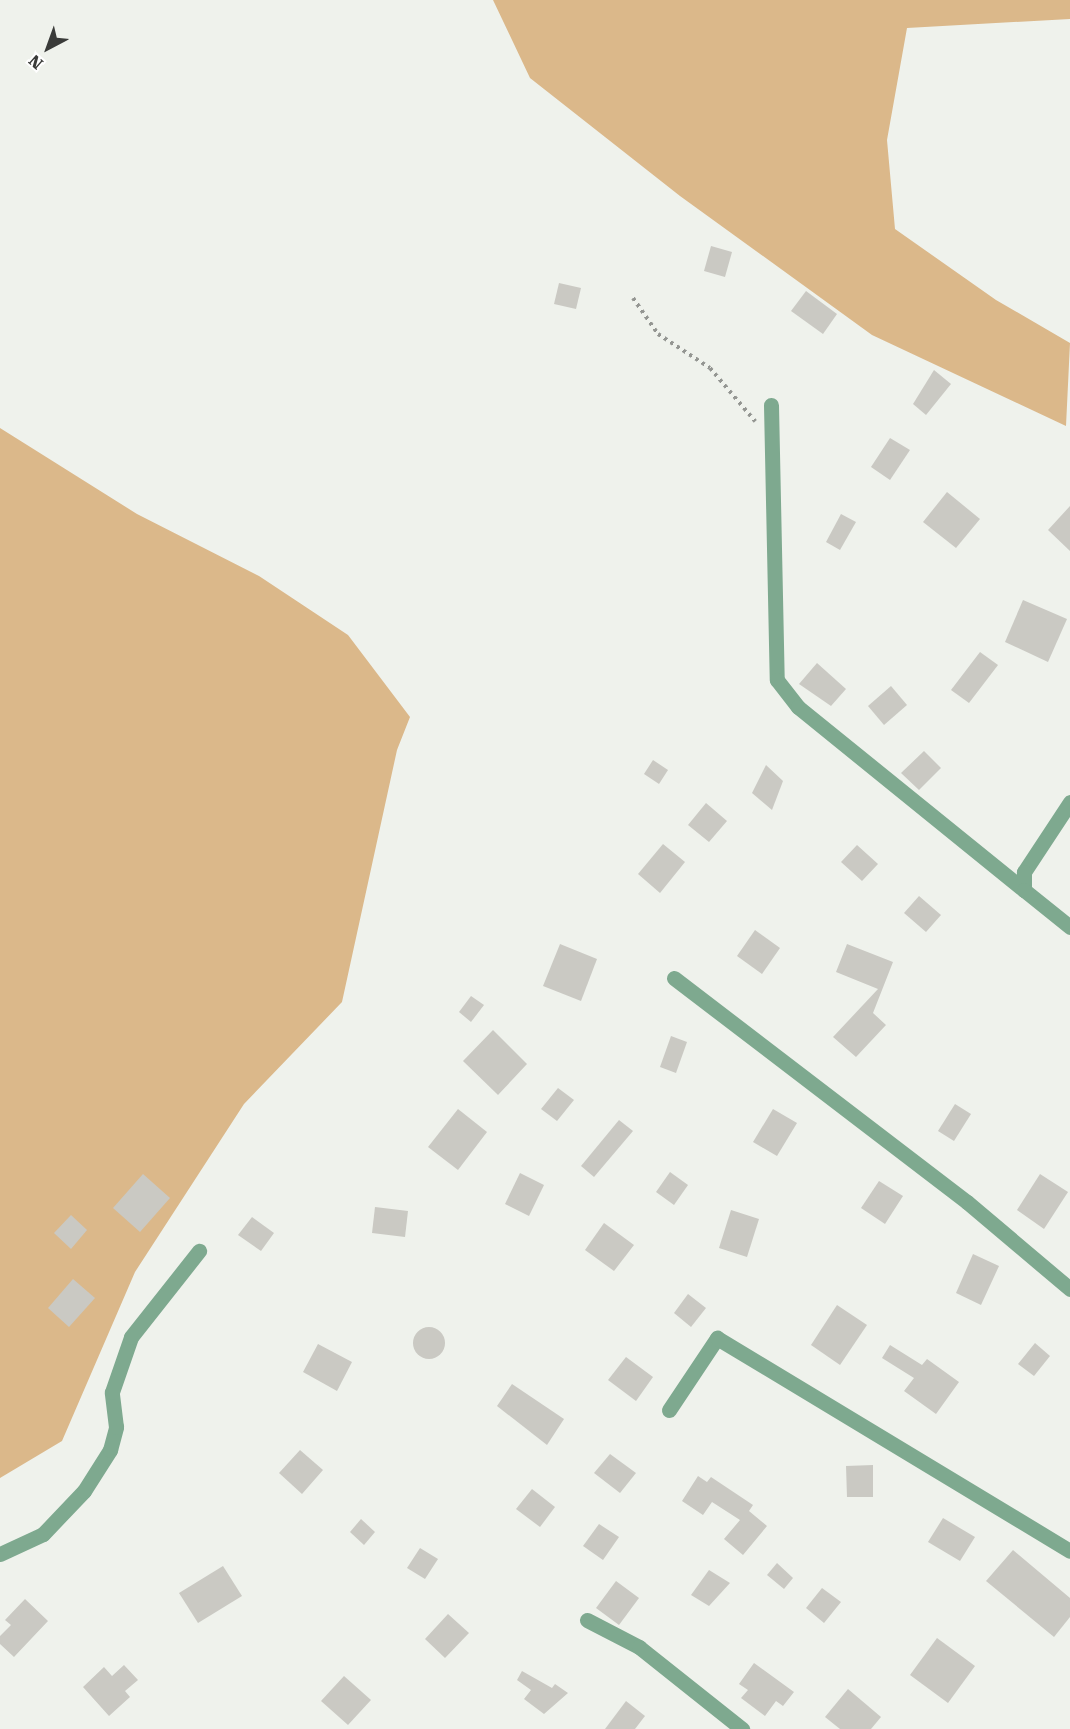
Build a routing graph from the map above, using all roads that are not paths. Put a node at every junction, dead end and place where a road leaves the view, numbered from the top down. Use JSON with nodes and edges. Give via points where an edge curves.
{"nodes":[{"id":1,"x":771,"y":405,"type":"dead end"},
{"id":2,"x":1070,"y":802,"type":"edge"},
{"id":3,"x":1024,"y":890,"type":"junction"},
{"id":4,"x":1070,"y":927,"type":"edge"},
{"id":5,"x":674,"y":978,"type":"dead end"},
{"id":6,"x":199,"y":1251,"type":"dead end"},
{"id":7,"x":1070,"y":1289,"type":"edge"},
{"id":8,"x":669,"y":1410,"type":"dead end"},
{"id":9,"x":1070,"y":1551,"type":"edge"},
{"id":10,"x":0,"y":1554,"type":"edge"},
{"id":11,"x":587,"y":1620,"type":"dead end"},
{"id":12,"x":742,"y":1729,"type":"edge"}],
"edges":[{"from":1,"to":3,"type":"street","via":[[777,680],[798,707]]},
{"from":2,"to":3,"type":"street","via":[[1024,872]]},
{"from":3,"to":4,"type":"street"},
{"from":5,"to":7,"type":"street","via":[[967,1202]]},
{"from":6,"to":10,"type":"street","via":[[131,1336],[112,1392],[116,1427],[110,1450],[84,1491],[43,1534]]},
{"from":8,"to":9,"type":"street","via":[[717,1338]]},
{"from":11,"to":12,"type":"street","via":[[639,1647]]}]}
